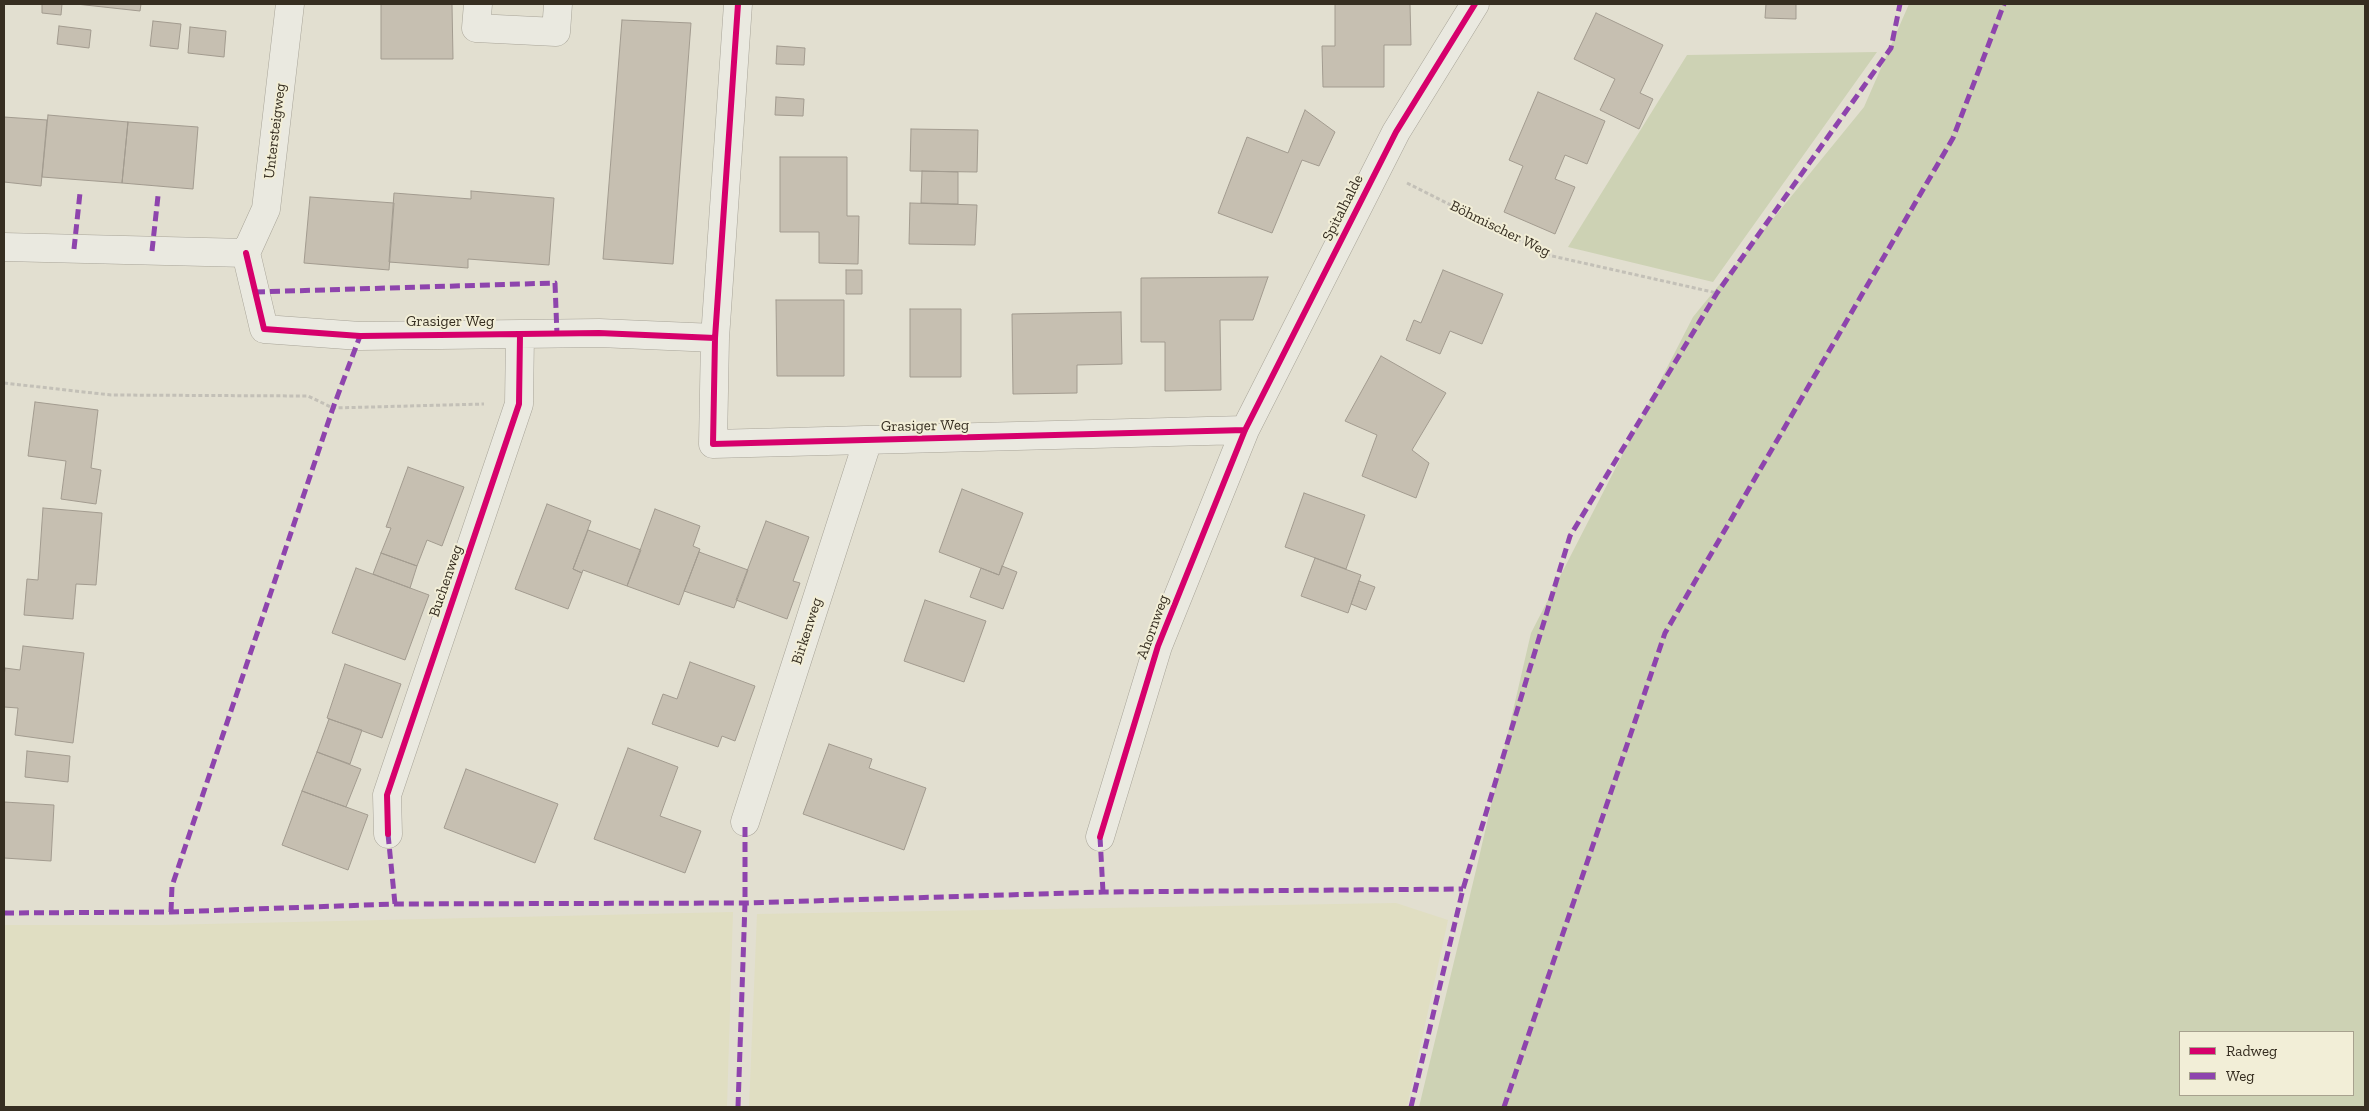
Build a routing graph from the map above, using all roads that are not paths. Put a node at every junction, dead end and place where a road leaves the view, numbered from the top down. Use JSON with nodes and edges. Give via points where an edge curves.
{"nodes":[{"id":1,"x":290,"y":4,"type":"edge"},
{"id":2,"x":478,"y":4,"type":"edge"},
{"id":3,"x":558,"y":4,"type":"edge"},
{"id":4,"x":738,"y":4,"type":"edge"},
{"id":5,"x":1475,"y":4,"type":"edge"},
{"id":6,"x":4,"y":247,"type":"edge"},
{"id":7,"x":246,"y":253,"type":"junction"},
{"id":8,"x":520,"y":335,"type":"junction"},
{"id":9,"x":715,"y":338,"type":"junction"},
{"id":10,"x":1244,"y":430,"type":"junction"},
{"id":11,"x":868,"y":440,"type":"junction"},
{"id":12,"x":745,"y":822,"type":"dead end"},
{"id":13,"x":388,"y":834,"type":"dead end"},
{"id":14,"x":1100,"y":837,"type":"dead end"}],
"edges":[{"from":1,"to":7,"type":"street","name":"Untersteigweg","via":[[266,209]]},
{"from":2,"to":3,"type":"street","via":[[476,28],[556,32]]},
{"from":4,"to":9,"type":"street","name":"Grasiger Weg"},
{"from":5,"to":10,"type":"street","name":"Spitalhalde","via":[[1396,132]]},
{"from":6,"to":7,"type":"street"},
{"from":7,"to":8,"type":"street","name":"Grasiger Weg","via":[[264,329],[360,336]]},
{"from":8,"to":9,"type":"street","name":"Grasiger Weg"},
{"from":8,"to":13,"type":"street","name":"Buchenweg","via":[[519,404],[387,796]]},
{"from":9,"to":11,"type":"street","name":"Grasiger Weg","via":[[713,444]]},
{"from":10,"to":11,"type":"street","name":"Grasiger Weg"},
{"from":10,"to":14,"type":"street","name":"Ahornweg","via":[[1158,646]]},
{"from":11,"to":12,"type":"street","name":"Birkenweg"}]}
